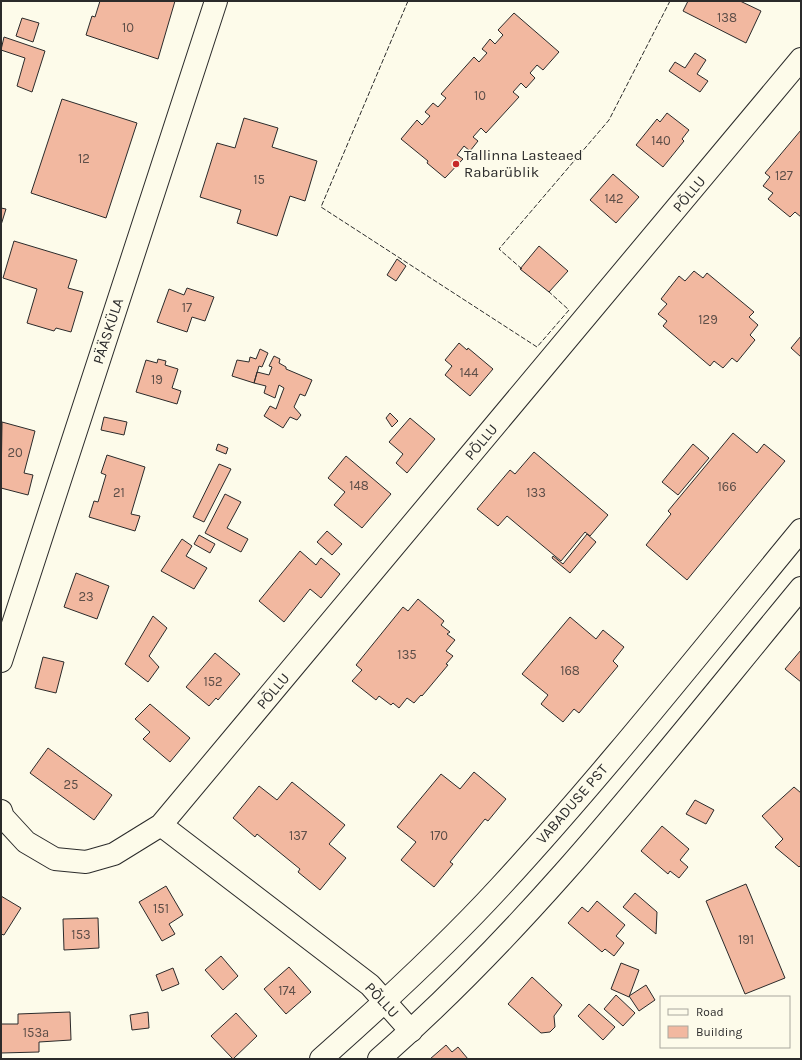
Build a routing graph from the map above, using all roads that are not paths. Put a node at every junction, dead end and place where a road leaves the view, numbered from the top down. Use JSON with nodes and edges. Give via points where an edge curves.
{"nodes":[{"id":1,"x":216,"y":1,"type":"edge"},
{"id":2,"x":801,"y":60,"type":"edge"},
{"id":3,"x":801,"y":530,"type":"edge"},
{"id":4,"x":801,"y":588,"type":"edge"},
{"id":5,"x":1,"y":661,"type":"edge"},
{"id":6,"x":1,"y":811,"type":"edge"},
{"id":7,"x":161,"y":825,"type":"junction"},
{"id":8,"x":385,"y":1002,"type":"junction"},
{"id":9,"x":411,"y":1031,"type":"junction"},
{"id":10,"x":321,"y":1059,"type":"edge"},
{"id":11,"x":379,"y":1059,"type":"edge"}],
"edges":[{"from":1,"to":5,"type":"main road","name":"PÄÄSKÜLA"},
{"from":2,"to":7,"type":"main road","name":"PÕLLU"},
{"from":3,"to":8,"type":"main road","name":"VABADUSE PST","via":[[617,753],[499,888]]},
{"from":4,"to":9,"type":"main road","via":[[588,844],[475,968]]},
{"from":6,"to":7,"type":"main road","name":"PÕLLU","via":[[3,817],[26,842],[55,859],[86,862],[114,854]]},
{"from":7,"to":8,"type":"main road","name":"PÕLLU","via":[[370,985]]},
{"from":8,"to":9,"type":"main road","name":"PÕLLU"},
{"from":8,"to":10,"type":"main road","name":"VABADUSE PST"},
{"from":9,"to":11,"type":"main road"}]}
